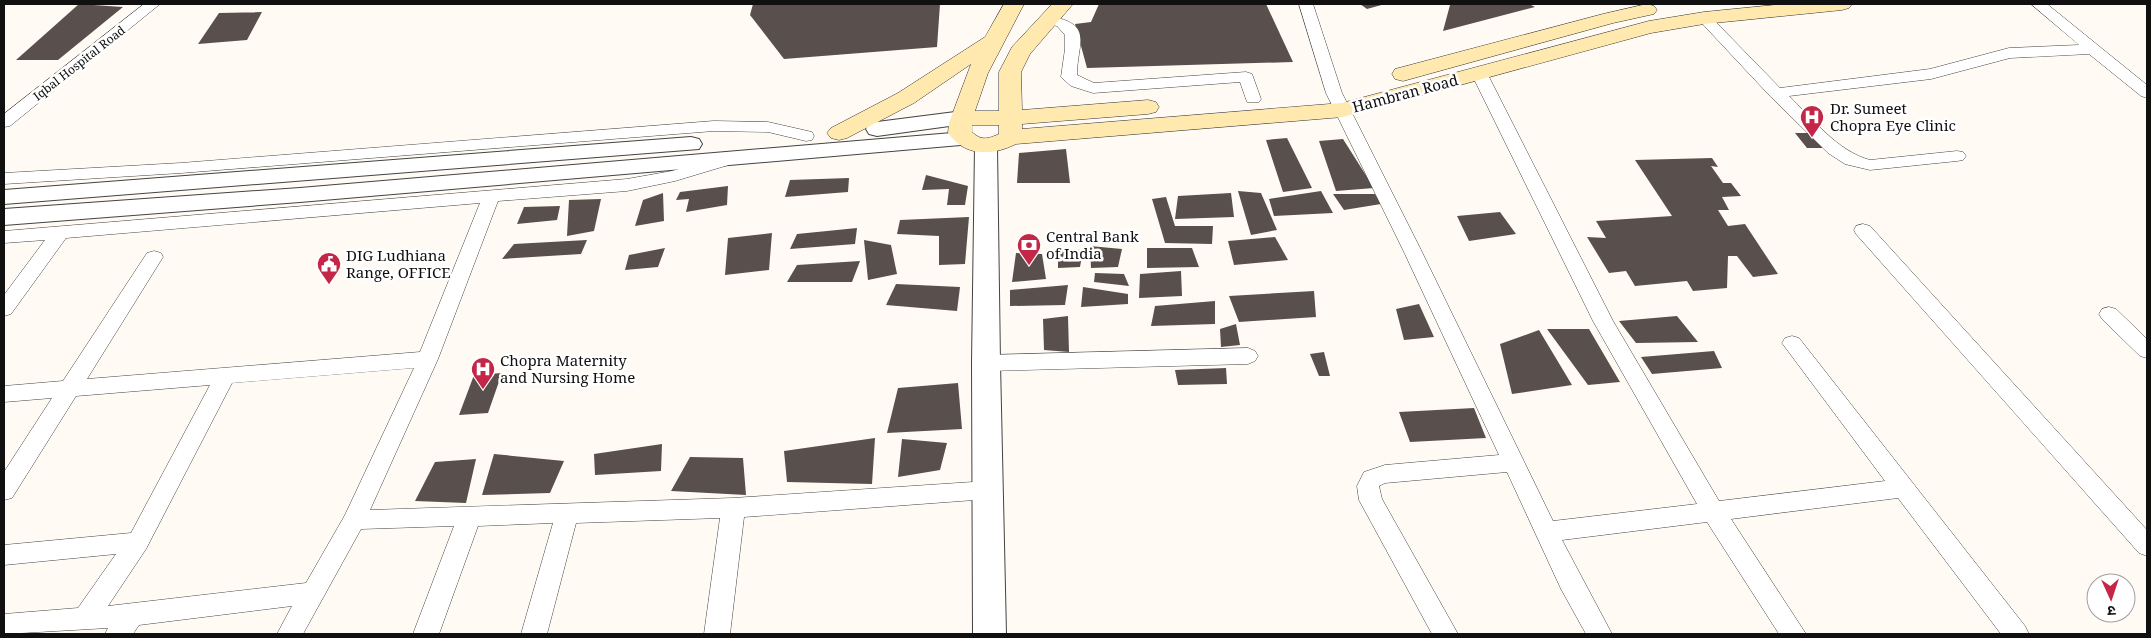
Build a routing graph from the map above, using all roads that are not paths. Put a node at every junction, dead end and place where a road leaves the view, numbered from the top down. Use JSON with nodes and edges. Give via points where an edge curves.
{"nodes":[{"id":1,"x":153,"y":4,"type":"edge"},
{"id":2,"x":1014,"y":4,"type":"edge"},
{"id":3,"x":1063,"y":4,"type":"edge"},
{"id":4,"x":1306,"y":4,"type":"edge"},
{"id":5,"x":1678,"y":4,"type":"edge"},
{"id":6,"x":1842,"y":4,"type":"edge"},
{"id":7,"x":2038,"y":4,"type":"edge"},
{"id":8,"x":1650,"y":6,"type":"edge"},
{"id":9,"x":1704,"y":18,"type":"junction"},
{"id":10,"x":1049,"y":20,"type":"junction"},
{"id":11,"x":994,"y":39,"type":"junction"},
{"id":12,"x":2092,"y":49,"type":"junction"},
{"id":13,"x":1479,"y":73,"type":"junction"},
{"id":14,"x":1776,"y":93,"type":"junction"},
{"id":15,"x":2147,"y":93,"type":"edge"},
{"id":16,"x":1254,"y":99,"type":"junction"},
{"id":17,"x":1338,"y":101,"type":"junction"},
{"id":18,"x":4,"y":122,"type":"edge"},
{"id":19,"x":987,"y":132,"type":"junction"},
{"id":20,"x":839,"y":133,"type":"junction"},
{"id":21,"x":806,"y":136,"type":"junction"},
{"id":22,"x":1957,"y":156,"type":"dead end"},
{"id":23,"x":627,"y":157,"type":"junction"},
{"id":24,"x":738,"y":157,"type":"junction"},
{"id":25,"x":4,"y":180,"type":"edge"},
{"id":26,"x":4,"y":197,"type":"edge"},
{"id":27,"x":491,"y":197,"type":"junction"},
{"id":28,"x":4,"y":217,"type":"edge"},
{"id":29,"x":1863,"y":230,"type":"dead end"},
{"id":30,"x":61,"y":231,"type":"junction"},
{"id":31,"x":4,"y":237,"type":"edge"},
{"id":32,"x":154,"y":257,"type":"dead end"},
{"id":33,"x":4,"y":309,"type":"edge"},
{"id":34,"x":2109,"y":314,"type":"dead end"},
{"id":35,"x":1792,"y":343,"type":"dead end"},
{"id":36,"x":2147,"y":351,"type":"edge"},
{"id":37,"x":1248,"y":356,"type":"dead end"},
{"id":38,"x":428,"y":359,"type":"junction"},
{"id":39,"x":986,"y":363,"type":"junction"},
{"id":40,"x":226,"y":375,"type":"junction"},
{"id":41,"x":68,"y":389,"type":"junction"},
{"id":42,"x":4,"y":394,"type":"edge"},
{"id":43,"x":1513,"y":463,"type":"junction"},
{"id":44,"x":1905,"y":488,"type":"junction"},
{"id":45,"x":4,"y":490,"type":"edge"},
{"id":46,"x":988,"y":490,"type":"junction"},
{"id":47,"x":733,"y":508,"type":"junction"},
{"id":48,"x":1713,"y":511,"type":"junction"},
{"id":49,"x":567,"y":514,"type":"junction"},
{"id":50,"x":469,"y":517,"type":"junction"},
{"id":51,"x":354,"y":520,"type":"junction"},
{"id":52,"x":1546,"y":532,"type":"junction"},
{"id":53,"x":138,"y":542,"type":"junction"},
{"id":54,"x":2147,"y":546,"type":"edge"},
{"id":55,"x":4,"y":555,"type":"edge"},
{"id":56,"x":314,"y":593,"type":"junction"},
{"id":57,"x":85,"y":618,"type":"junction"},
{"id":58,"x":125,"y":624,"type":"edge"},
{"id":59,"x":4,"y":625,"type":"edge"},
{"id":60,"x":290,"y":634,"type":"edge"},
{"id":61,"x":426,"y":634,"type":"edge"},
{"id":62,"x":534,"y":634,"type":"edge"},
{"id":63,"x":717,"y":634,"type":"edge"},
{"id":64,"x":990,"y":634,"type":"edge"},
{"id":65,"x":1444,"y":634,"type":"edge"},
{"id":66,"x":1599,"y":634,"type":"edge"},
{"id":67,"x":1794,"y":634,"type":"edge"},
{"id":68,"x":2016,"y":634,"type":"edge"}],
"edges":[{"from":1,"to":18,"type":"street","name":"Iqbal Hospital Road"},
{"from":2,"to":11,"type":"main road"},
{"from":3,"to":10,"type":"main road"},
{"from":4,"to":17,"type":"street"},
{"from":5,"to":8,"type":"main road","name":"Hambran Road"},
{"from":6,"to":9,"type":"main road","name":"Hambran Road"},
{"from":7,"to":12,"type":"street"},
{"from":8,"to":17,"type":"main road","name":"Hambran Road"},
{"from":9,"to":13,"type":"main road","name":"Hambran Road","via":[[1649,27]]},
{"from":9,"to":14,"type":"street"},
{"from":10,"to":16,"type":"street","via":[[1064,24],[1072,32],[1074,40],[1069,76],[1078,83],[1093,88],[1246,77]]},
{"from":10,"to":19,"type":"main road","via":[[1020,52]]},
{"from":11,"to":19,"type":"main road","via":[[977,73]]},
{"from":11,"to":20,"type":"main road","via":[[906,98]]},
{"from":12,"to":14,"type":"street","via":[[2009,52],[1931,74]]},
{"from":12,"to":15,"type":"street"},
{"from":13,"to":17,"type":"main road","name":"Hambran Road"},
{"from":13,"to":48,"type":"street","via":[[1603,321]]},
{"from":14,"to":22,"type":"street","via":[[1834,149],[1851,160],[1863,164]]},
{"from":16,"to":17,"type":"main road","name":"Hambran Road"},
{"from":16,"to":19,"type":"main road","name":"Hambran Road"},
{"from":17,"to":19,"type":"main road","name":"Hambran Road"},
{"from":17,"to":43,"type":"street"},
{"from":19,"to":20,"type":"street"},
{"from":19,"to":24,"type":"street"},
{"from":19,"to":39,"type":"street"},
{"from":20,"to":21,"type":"street"},
{"from":21,"to":23,"type":"street"},
{"from":21,"to":25,"type":"street","via":[[768,127],[714,126]]},
{"from":23,"to":24,"type":"street"},
{"from":23,"to":26,"type":"street"},
{"from":23,"to":28,"type":"street","via":[[310,194]]},
{"from":24,"to":27,"type":"street","via":[[654,181]]},
{"from":27,"to":30,"type":"street"},
{"from":27,"to":38,"type":"street"},
{"from":29,"to":54,"type":"street"},
{"from":30,"to":31,"type":"street"},
{"from":30,"to":33,"type":"street"},
{"from":32,"to":41,"type":"street"},
{"from":34,"to":36,"type":"street"},
{"from":35,"to":44,"type":"street"},
{"from":37,"to":39,"type":"street"},
{"from":38,"to":40,"type":"street"},
{"from":38,"to":51,"type":"street"},
{"from":39,"to":46,"type":"street"},
{"from":40,"to":41,"type":"street"},
{"from":40,"to":53,"type":"street"},
{"from":41,"to":42,"type":"street"},
{"from":41,"to":45,"type":"street"},
{"from":43,"to":52,"type":"street"},
{"from":43,"to":65,"type":"street","via":[[1385,474],[1372,478],[1368,486],[1371,500]]},
{"from":44,"to":48,"type":"street"},
{"from":44,"to":68,"type":"street"},
{"from":46,"to":47,"type":"street"},
{"from":46,"to":64,"type":"street"},
{"from":47,"to":49,"type":"street"},
{"from":47,"to":63,"type":"street"},
{"from":48,"to":52,"type":"street"},
{"from":48,"to":67,"type":"street"},
{"from":49,"to":50,"type":"street"},
{"from":49,"to":62,"type":"street"},
{"from":50,"to":51,"type":"street"},
{"from":50,"to":61,"type":"street"},
{"from":51,"to":56,"type":"street"},
{"from":52,"to":66,"type":"street"},
{"from":53,"to":55,"type":"street"},
{"from":53,"to":57,"type":"street"},
{"from":56,"to":58,"type":"street"},
{"from":56,"to":60,"type":"street"},
{"from":57,"to":58,"type":"street"},
{"from":57,"to":59,"type":"street"}]}
